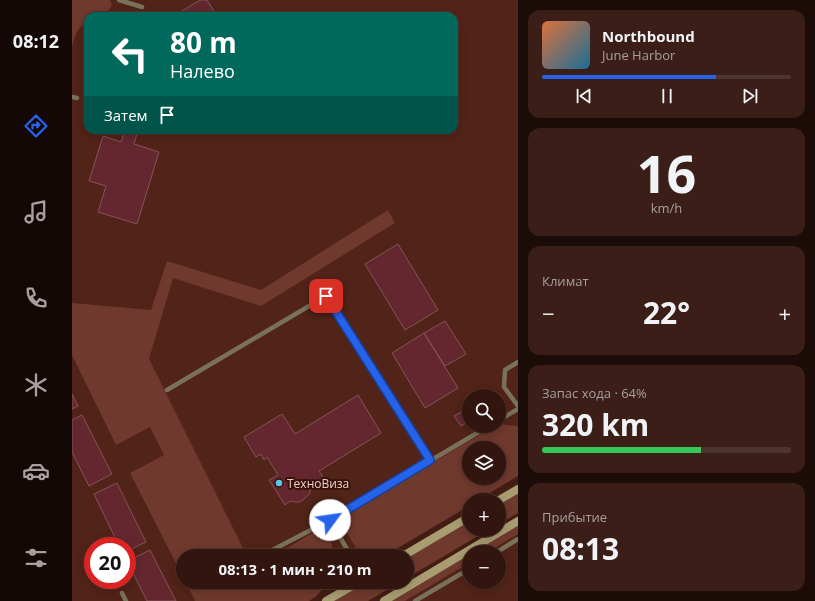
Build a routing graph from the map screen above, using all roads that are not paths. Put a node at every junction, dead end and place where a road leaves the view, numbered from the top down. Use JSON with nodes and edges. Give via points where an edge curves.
{"nodes":[{"id":1,"x":120,"y":0,"type":"edge"},
{"id":2,"x":142,"y":7,"type":"dead end"},
{"id":3,"x":518,"y":362,"type":"edge"},
{"id":4,"x":167,"y":390,"type":"dead end"},
{"id":5,"x":518,"y":406,"type":"edge"},
{"id":6,"x":518,"y":409,"type":"edge"},
{"id":7,"x":506,"y":416,"type":"edge"},
{"id":8,"x":477,"y":433,"type":"edge"},
{"id":9,"x":430,"y":460,"type":"junction"},
{"id":10,"x":518,"y":489,"type":"edge"},
{"id":11,"x":506,"y":496,"type":"edge"},
{"id":12,"x":330,"y":520,"type":"junction"},
{"id":13,"x":462,"y":521,"type":"edge"},
{"id":14,"x":518,"y":521,"type":"edge"},
{"id":15,"x":518,"y":540,"type":"edge"},
{"id":16,"x":506,"y":547,"type":"edge"},
{"id":17,"x":274,"y":549,"type":"edge"},
{"id":18,"x":347,"y":549,"type":"edge"},
{"id":19,"x":414,"y":550,"type":"edge"},
{"id":20,"x":462,"y":573,"type":"edge"},
{"id":21,"x":343,"y":589,"type":"edge"},
{"id":22,"x":348,"y":589,"type":"edge"},
{"id":23,"x":122,"y":593,"type":"dead end"},
{"id":24,"x":341,"y":593,"type":"junction"},
{"id":25,"x":126,"y":601,"type":"edge"},
{"id":26,"x":326,"y":601,"type":"edge"},
{"id":27,"x":384,"y":601,"type":"edge"},
{"id":28,"x":415,"y":601,"type":"edge"}],
"edges":[{"from":1,"to":2,"type":"lane"},
{"from":3,"to":5,"type":"lane","via":[[505,370],[504,387]]},
{"from":4,"to":9,"type":"lane","via":[[326,296]]},
{"from":6,"to":7,"type":"lane"},
{"from":8,"to":9,"type":"lane"},
{"from":9,"to":12,"type":"lane"},
{"from":10,"to":11,"type":"main road"},
{"from":12,"to":17,"type":"lane"},
{"from":12,"to":18,"type":"lane"},
{"from":13,"to":19,"type":"main road"},
{"from":14,"to":27,"type":"main road"},
{"from":15,"to":16,"type":"lane"},
{"from":20,"to":28,"type":"lane"},
{"from":21,"to":24,"type":"lane"},
{"from":22,"to":24,"type":"main road"},
{"from":23,"to":25,"type":"lane"},
{"from":24,"to":26,"type":"main road"}]}
